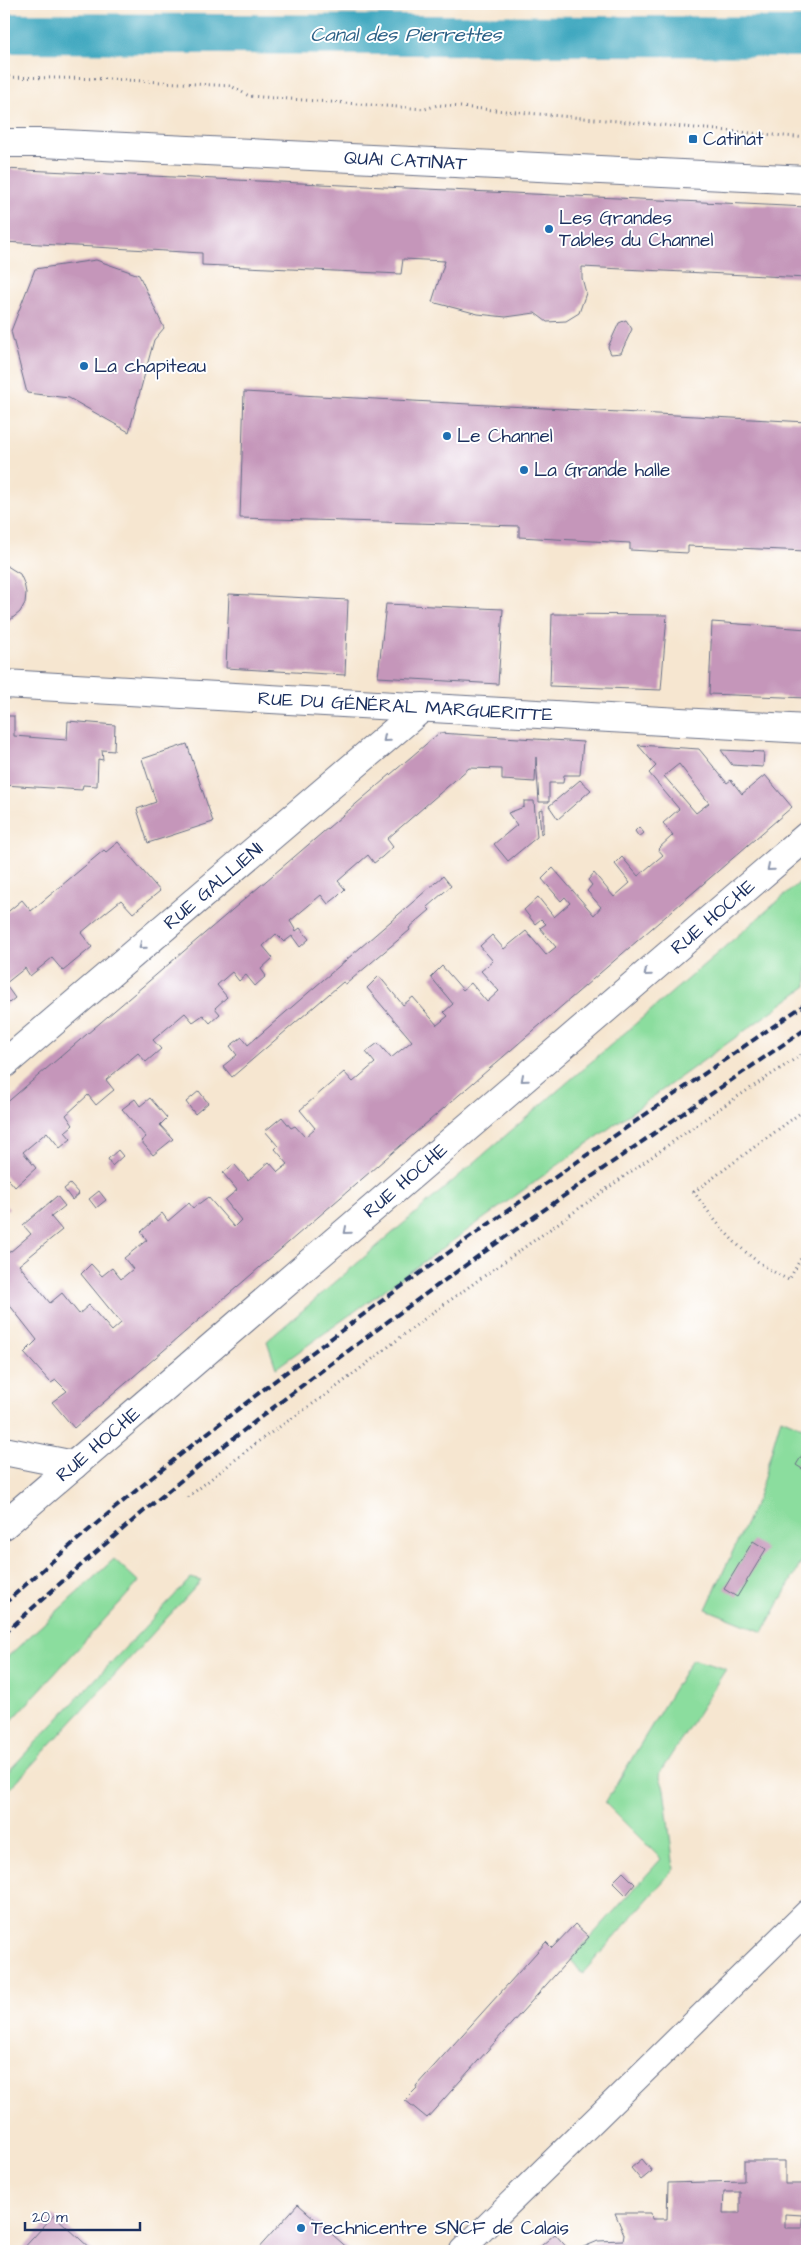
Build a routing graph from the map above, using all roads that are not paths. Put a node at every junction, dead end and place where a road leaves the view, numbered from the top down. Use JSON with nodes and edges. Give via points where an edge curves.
{"nodes":[{"id":1,"x":4,"y":142,"type":"edge"},
{"id":2,"x":807,"y":180,"type":"edge"},
{"id":3,"x":4,"y":684,"type":"edge"},
{"id":4,"x":423,"y":707,"type":"junction"},
{"id":5,"x":807,"y":729,"type":"edge"},
{"id":6,"x":807,"y":836,"type":"edge"},
{"id":7,"x":4,"y":1064,"type":"edge"},
{"id":8,"x":4,"y":1451,"type":"edge"},
{"id":9,"x":74,"y":1465,"type":"junction"},
{"id":10,"x":4,"y":1525,"type":"edge"},
{"id":11,"x":807,"y":1912,"type":"edge"},
{"id":12,"x":462,"y":2250,"type":"edge"}],
"edges":[{"from":1,"to":2,"type":"street","name":"QUAI CATINAT"},
{"from":3,"to":4,"type":"street","name":"RUE DU GÉNÉRAL MARGUERITTE"},
{"from":4,"to":5,"type":"street","name":"RUE DU GÉNÉRAL MARGUERITTE"},
{"from":4,"to":7,"type":"street","name":"RUE GALLIENI","one_way":true},
{"from":6,"to":9,"type":"street","name":"RUE HOCHE","one_way":true},
{"from":8,"to":9,"type":"street"},
{"from":9,"to":10,"type":"street","name":"RUE HOCHE"},
{"from":11,"to":12,"type":"lane"}]}
